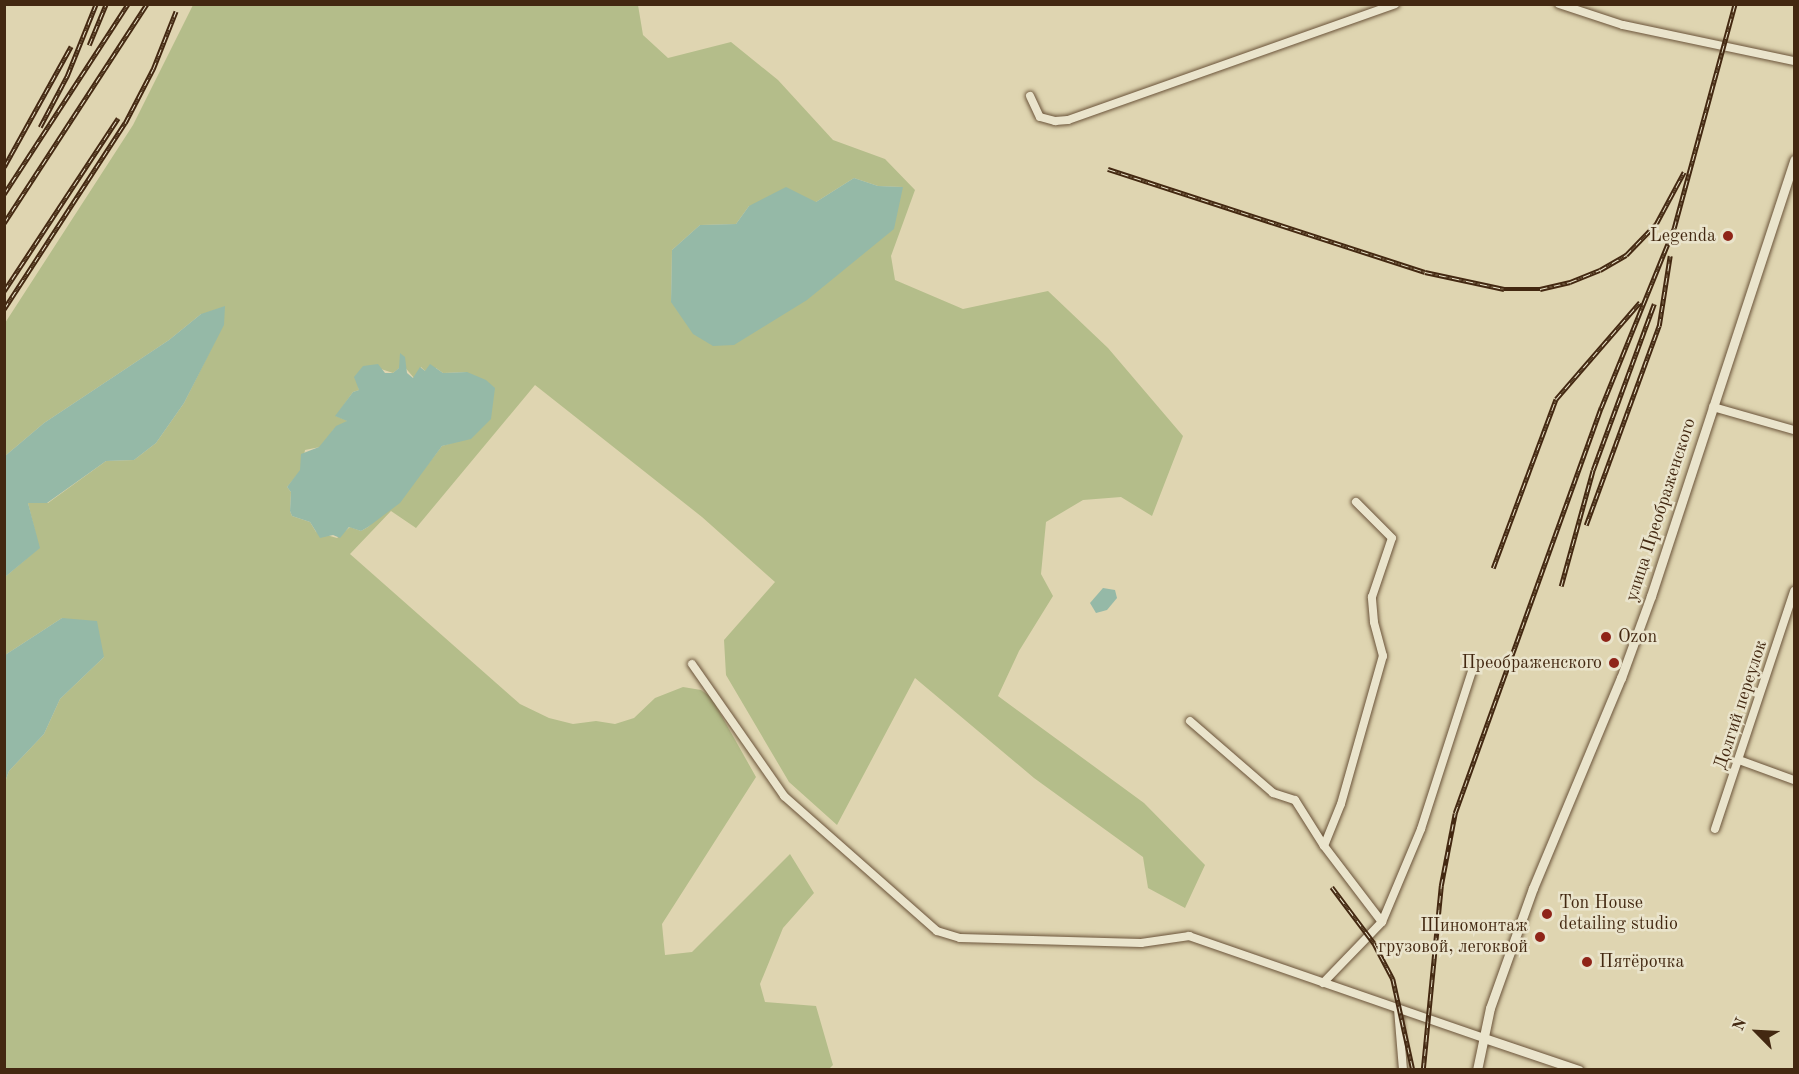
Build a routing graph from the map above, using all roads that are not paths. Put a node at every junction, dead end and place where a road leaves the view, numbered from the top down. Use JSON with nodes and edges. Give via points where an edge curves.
{"nodes":[{"id":1,"x":1395,"y":4,"type":"edge"},
{"id":2,"x":1559,"y":4,"type":"edge"},
{"id":3,"x":1794,"y":61,"type":"edge"},
{"id":4,"x":1030,"y":96,"type":"dead end"},
{"id":5,"x":1794,"y":160,"type":"edge"},
{"id":6,"x":1713,"y":407,"type":"junction"},
{"id":7,"x":1794,"y":430,"type":"edge"},
{"id":8,"x":1356,"y":502,"type":"dead end"},
{"id":9,"x":1794,"y":591,"type":"edge"},
{"id":10,"x":692,"y":664,"type":"dead end"},
{"id":11,"x":1472,"y":671,"type":"dead end"},
{"id":12,"x":1190,"y":721,"type":"dead end"},
{"id":13,"x":1739,"y":760,"type":"junction"},
{"id":14,"x":1794,"y":780,"type":"edge"},
{"id":15,"x":1715,"y":829,"type":"dead end"},
{"id":16,"x":1324,"y":846,"type":"junction"},
{"id":17,"x":1382,"y":922,"type":"junction"},
{"id":18,"x":1323,"y":983,"type":"junction"},
{"id":19,"x":1398,"y":1009,"type":"junction"},
{"id":20,"x":1484,"y":1038,"type":"junction"},
{"id":21,"x":1403,"y":1070,"type":"edge"},
{"id":22,"x":1477,"y":1070,"type":"edge"},
{"id":23,"x":1579,"y":1070,"type":"edge"}],
"edges":[{"from":1,"to":4,"type":"street","via":[[1068,120],[1040,117]]},
{"from":2,"to":3,"type":"street","via":[[1623,25]]},
{"from":5,"to":6,"type":"street","name":"улица Преображенского"},
{"from":6,"to":7,"type":"street"},
{"from":6,"to":20,"type":"street","name":"улица Преображенского","via":[[1621,678],[1533,888],[1490,1008]]},
{"from":8,"to":16,"type":"street","via":[[1392,538],[1372,597],[1383,656],[1341,804]]},
{"from":9,"to":13,"type":"street","name":"Долгий переулок"},
{"from":10,"to":18,"type":"street","via":[[784,796],[937,931],[960,938],[1141,943],[1188,936]]},
{"from":11,"to":17,"type":"street","via":[[1421,829]]},
{"from":12,"to":16,"type":"street","via":[[1273,793],[1295,800]]},
{"from":13,"to":14,"type":"street"},
{"from":13,"to":15,"type":"street","name":"Долгий переулок"},
{"from":16,"to":17,"type":"street"},
{"from":17,"to":18,"type":"street"},
{"from":18,"to":19,"type":"street"},
{"from":19,"to":20,"type":"street"},
{"from":19,"to":21,"type":"street"},
{"from":20,"to":22,"type":"street","name":"улица Преображенского"},
{"from":20,"to":23,"type":"street"}]}
